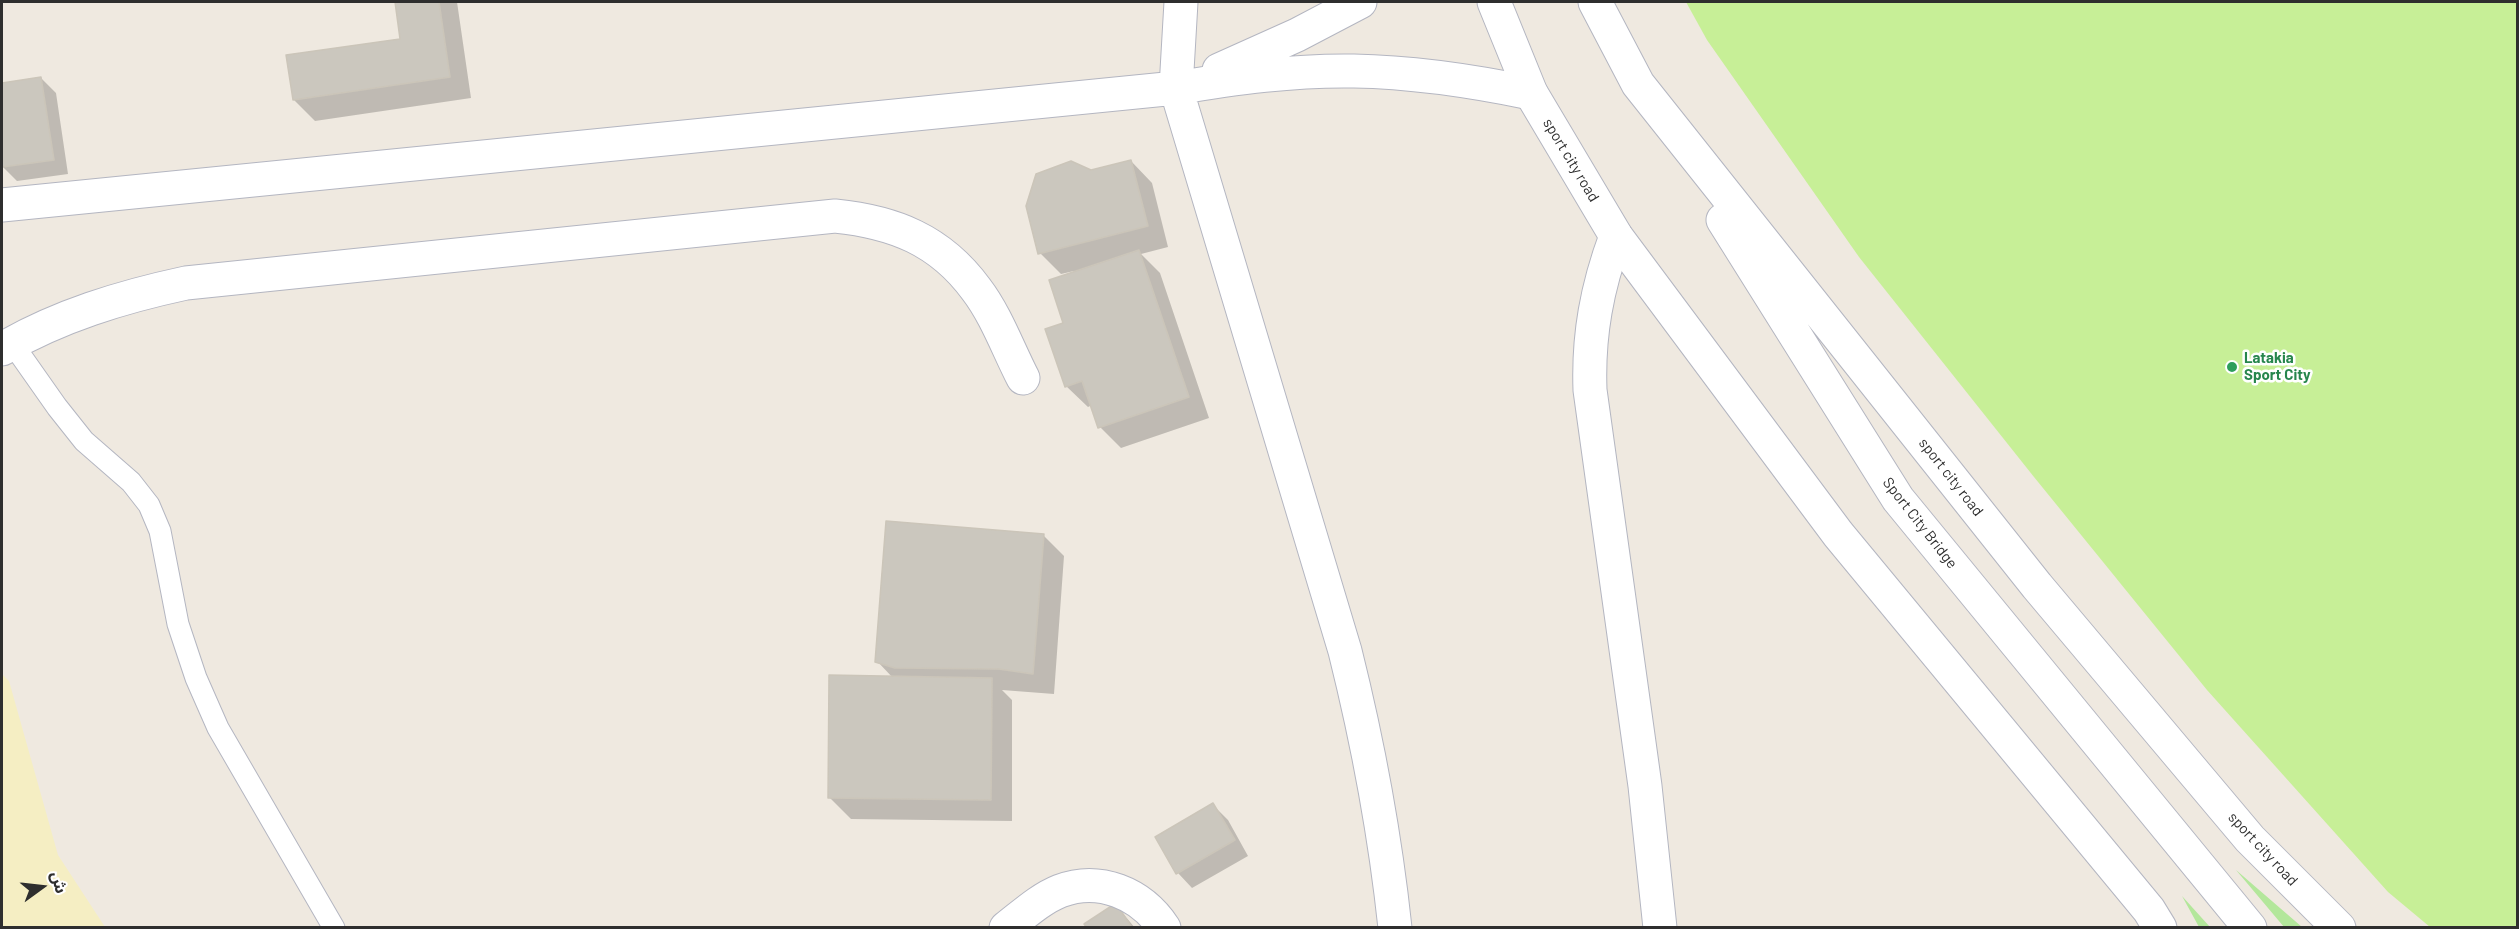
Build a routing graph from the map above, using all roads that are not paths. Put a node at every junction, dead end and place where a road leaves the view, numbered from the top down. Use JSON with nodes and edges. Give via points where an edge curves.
{"nodes":[{"id":1,"x":1181,"y":2,"type":"edge"},
{"id":2,"x":1360,"y":2,"type":"edge"},
{"id":3,"x":1494,"y":2,"type":"edge"},
{"id":4,"x":1595,"y":2,"type":"edge"},
{"id":5,"x":1638,"y":84,"type":"junction"},
{"id":6,"x":1176,"y":88,"type":"junction"},
{"id":7,"x":1531,"y":93,"type":"junction"},
{"id":8,"x":2,"y":205,"type":"edge"},
{"id":9,"x":1616,"y":236,"type":"junction"},
{"id":10,"x":7,"y":346,"type":"edge"},
{"id":11,"x":1023,"y":378,"type":"dead end"},
{"id":12,"x":334,"y":927,"type":"edge"},
{"id":13,"x":1006,"y":927,"type":"edge"},
{"id":14,"x":1164,"y":927,"type":"edge"},
{"id":15,"x":1395,"y":927,"type":"edge"},
{"id":16,"x":1660,"y":927,"type":"edge"},
{"id":17,"x":2160,"y":927,"type":"edge"},
{"id":18,"x":2250,"y":927,"type":"edge"},
{"id":19,"x":2339,"y":927,"type":"edge"}],
"edges":[{"from":1,"to":6,"type":"street"},
{"from":2,"to":6,"type":"street","via":[[1287,40]]},
{"from":3,"to":7,"type":"street","name":"sport city road"},
{"from":4,"to":5,"type":"street","name":"sport city road"},
{"from":5,"to":18,"type":"street","name":"Sport City Bridge","via":[[1898,499]]},
{"from":5,"to":19,"type":"street","name":"sport city road","via":[[2037,586],[2250,839]]},
{"from":6,"to":7,"type":"street","via":[[1246,77],[1353,71],[1472,81]]},
{"from":6,"to":8,"type":"street"},
{"from":6,"to":15,"type":"street","via":[[1346,651],[1380,816]]},
{"from":7,"to":9,"type":"street","name":"sport city road"},
{"from":9,"to":16,"type":"street","via":[[1591,327],[1590,390],[1645,786]]},
{"from":9,"to":17,"type":"street","name":"sport city road","via":[[1838,534]]},
{"from":10,"to":11,"type":"street","via":[[96,306],[186,283],[835,216],[868,219],[900,229],[930,244],[956,265],[978,290]]},
{"from":10,"to":12,"type":"lane","via":[[84,441],[131,482],[149,505],[160,531],[178,624],[196,678],[214,718]]},
{"from":13,"to":14,"type":"street","via":[[1039,903],[1082,885],[1105,886],[1128,894],[1147,907]]}]}
